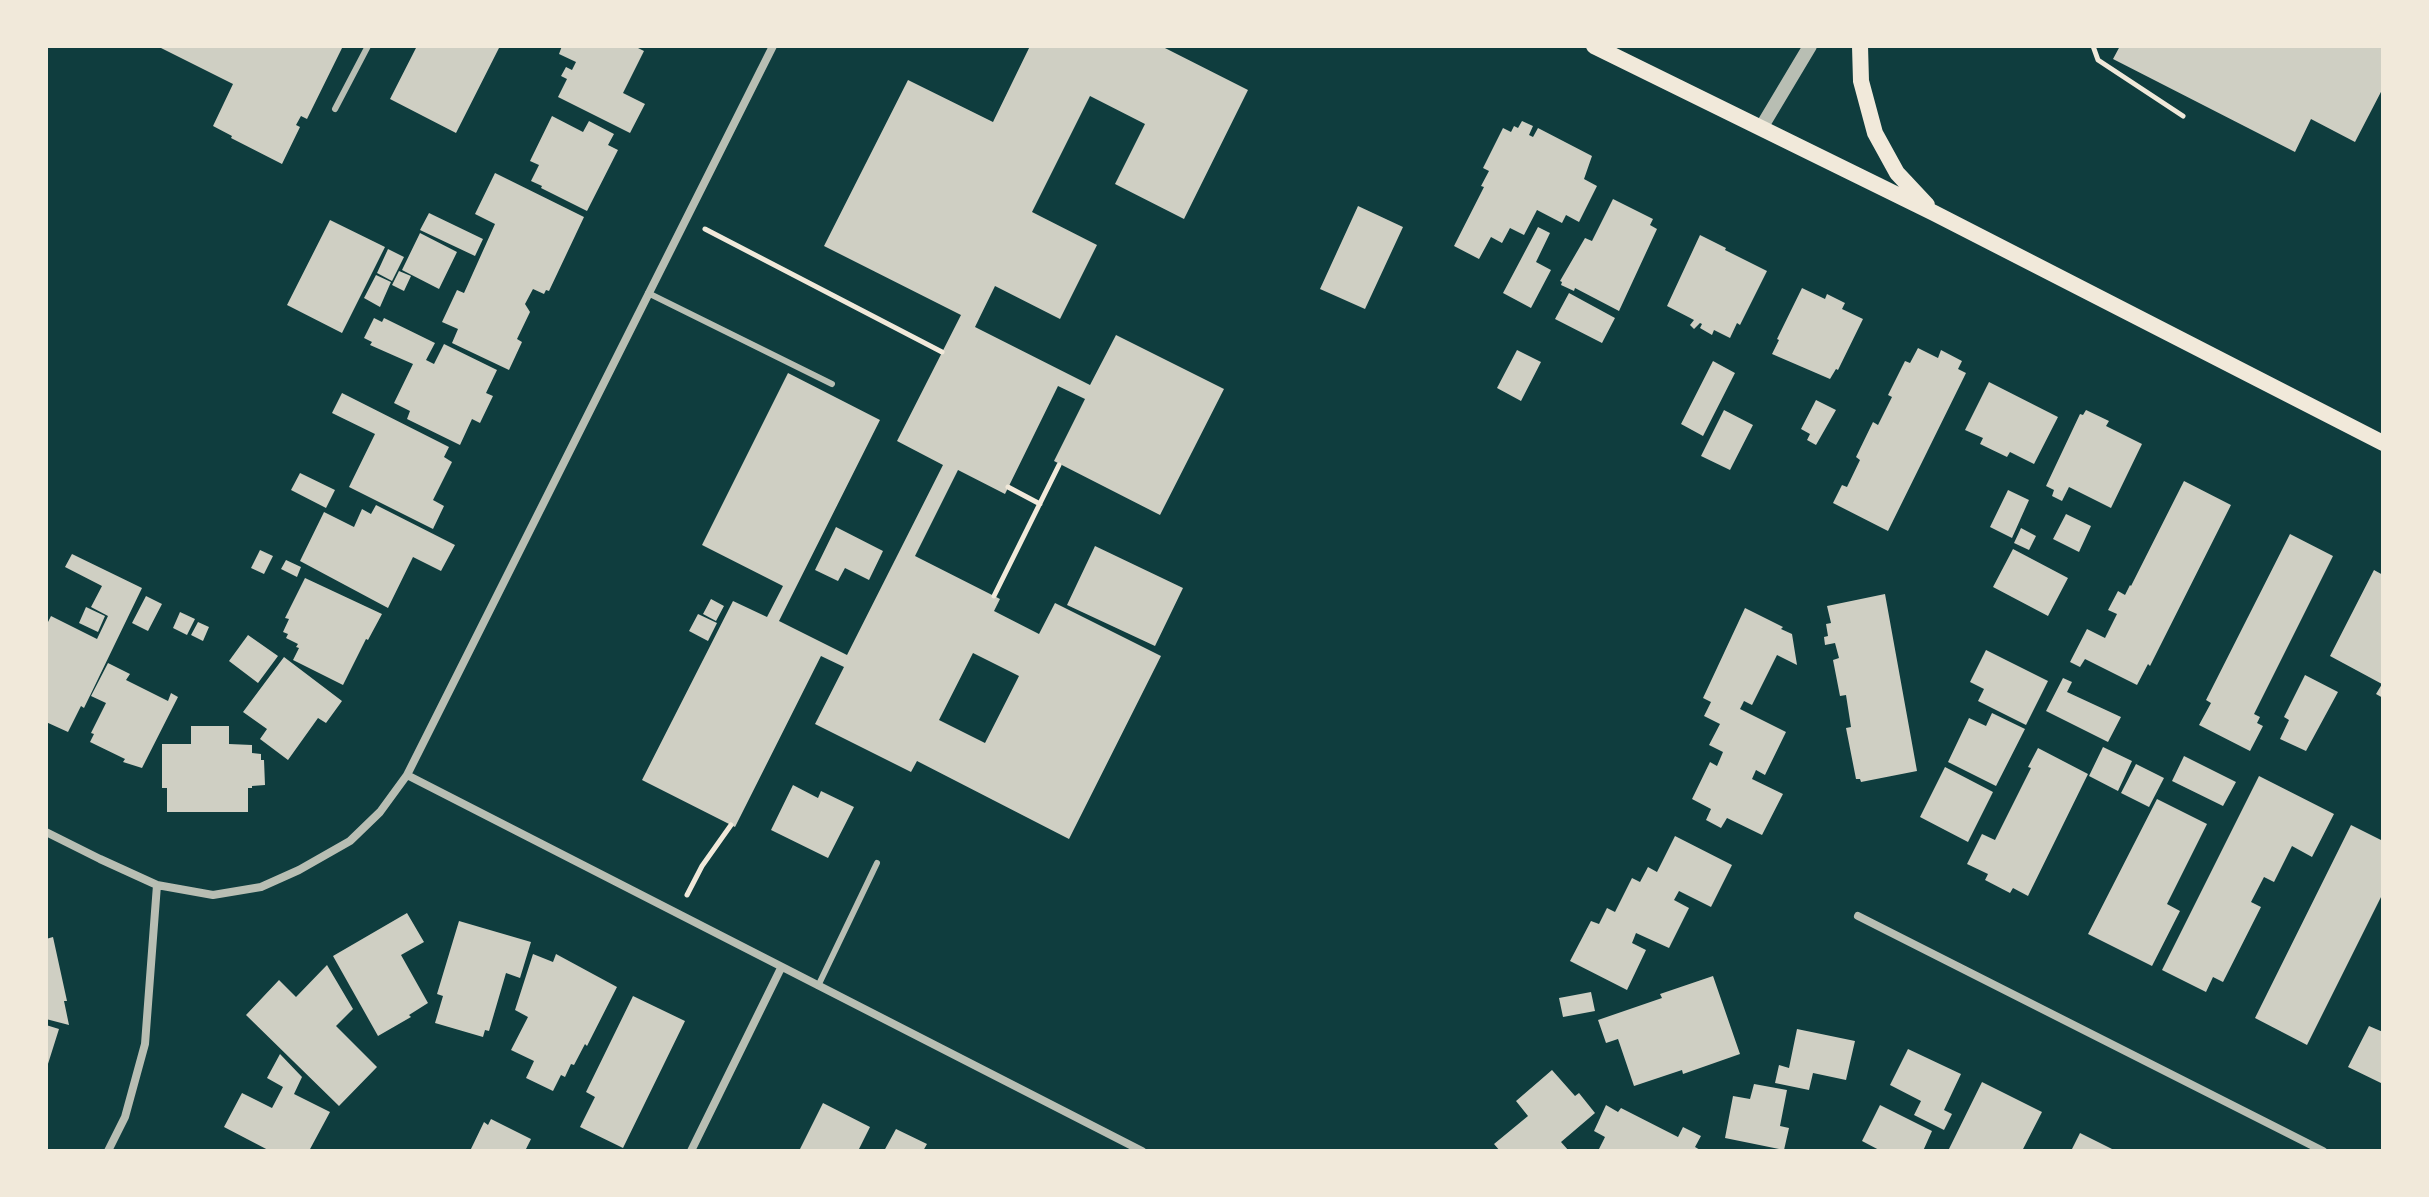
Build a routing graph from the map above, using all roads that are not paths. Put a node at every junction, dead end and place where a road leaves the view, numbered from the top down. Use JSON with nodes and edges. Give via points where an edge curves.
{"nodes":[{"id":1,"x":368,"y":46,"type":"edge"},
{"id":2,"x":773,"y":46,"type":"edge"},
{"id":3,"x":1594,"y":46,"type":"edge"},
{"id":4,"x":1810,"y":46,"type":"edge"},
{"id":5,"x":1860,"y":46,"type":"edge"},
{"id":6,"x":335,"y":109,"type":"dead end"},
{"id":7,"x":1761,"y":128,"type":"junction"},
{"id":8,"x":1934,"y":213,"type":"junction"},
{"id":9,"x":648,"y":293,"type":"junction"},
{"id":10,"x":832,"y":384,"type":"dead end"},
{"id":11,"x":2383,"y":443,"type":"edge"},
{"id":12,"x":407,"y":775,"type":"junction"},
{"id":13,"x":46,"y":832,"type":"edge"},
{"id":14,"x":877,"y":863,"type":"dead end"},
{"id":15,"x":157,"y":885,"type":"junction"},
{"id":16,"x":1858,"y":916,"type":"dead end"},
{"id":17,"x":781,"y":968,"type":"junction"},
{"id":18,"x":818,"y":986,"type":"junction"},
{"id":19,"x":108,"y":1151,"type":"edge"},
{"id":20,"x":691,"y":1151,"type":"edge"},
{"id":21,"x":1142,"y":1151,"type":"edge"},
{"id":22,"x":2323,"y":1151,"type":"edge"}],
"edges":[{"from":1,"to":6,"type":"lane"},
{"from":2,"to":9,"type":"street"},
{"from":3,"to":7,"type":"main road"},
{"from":4,"to":7,"type":"street"},
{"from":5,"to":8,"type":"main road","via":[[1861,81],[1875,133],[1897,173]]},
{"from":7,"to":8,"type":"main road"},
{"from":8,"to":11,"type":"main road"},
{"from":9,"to":10,"type":"lane"},
{"from":9,"to":12,"type":"street"},
{"from":12,"to":15,"type":"street","via":[[350,841],[261,887],[213,895]]},
{"from":12,"to":17,"type":"street"},
{"from":13,"to":15,"type":"street"},
{"from":14,"to":18,"type":"lane"},
{"from":15,"to":19,"type":"street","via":[[145,1044],[125,1117]]},
{"from":16,"to":22,"type":"street"},
{"from":17,"to":18,"type":"street"},
{"from":17,"to":20,"type":"street"},
{"from":18,"to":21,"type":"street"}]}
